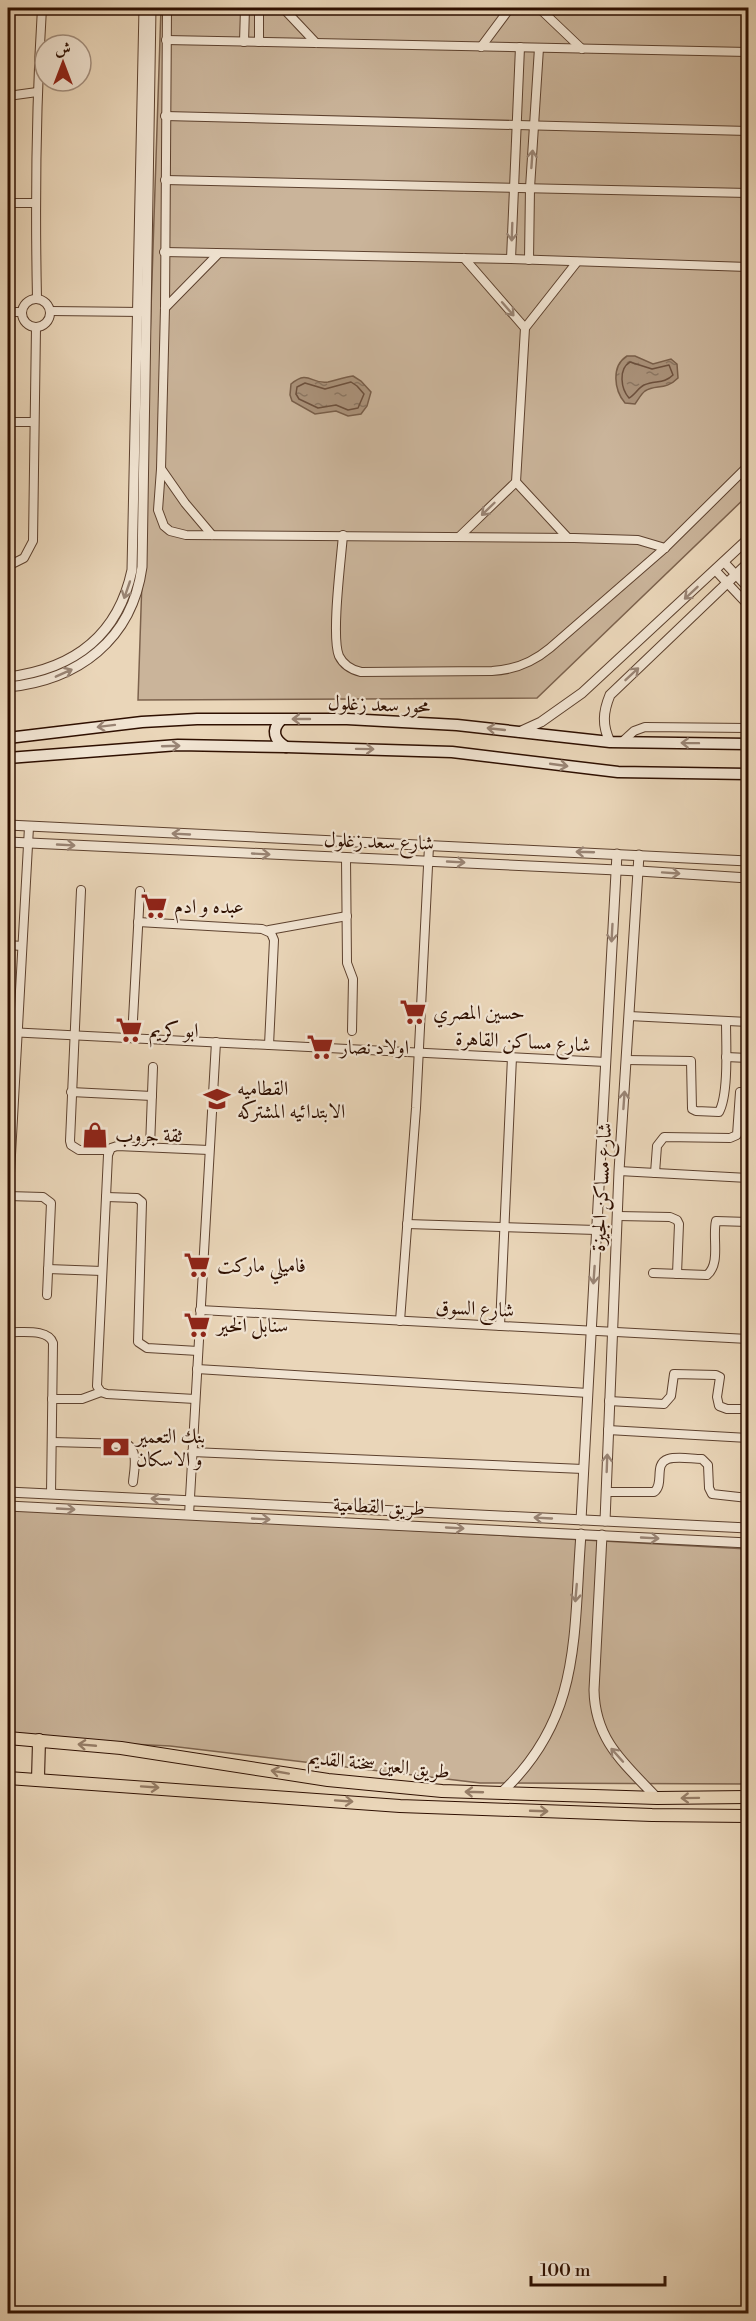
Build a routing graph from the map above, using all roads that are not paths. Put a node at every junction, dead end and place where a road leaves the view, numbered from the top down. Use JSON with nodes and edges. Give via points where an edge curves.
{"nodes":[{"id":1,"x":42,"y":8,"type":"edge"},
{"id":2,"x":144,"y":8,"type":"edge"},
{"id":3,"x":151,"y":8,"type":"edge"},
{"id":4,"x":167,"y":8,"type":"edge"},
{"id":5,"x":245,"y":8,"type":"edge"},
{"id":6,"x":259,"y":8,"type":"edge"},
{"id":7,"x":283,"y":8,"type":"edge"},
{"id":8,"x":510,"y":8,"type":"edge"},
{"id":9,"x":539,"y":8,"type":"edge"},
{"id":10,"x":41,"y":33,"type":"edge"},
{"id":11,"x":166,"y":40,"type":"junction"},
{"id":12,"x":244,"y":42,"type":"junction"},
{"id":13,"x":259,"y":42,"type":"junction"},
{"id":14,"x":316,"y":43,"type":"junction"},
{"id":15,"x":481,"y":47,"type":"junction"},
{"id":16,"x":520,"y":47,"type":"junction"},
{"id":17,"x":539,"y":48,"type":"junction"},
{"id":18,"x":582,"y":49,"type":"junction"},
{"id":19,"x":748,"y":52,"type":"edge"},
{"id":20,"x":33,"y":93,"type":"edge"},
{"id":21,"x":37,"y":93,"type":"edge"},
{"id":22,"x":8,"y":96,"type":"edge"},
{"id":23,"x":165,"y":116,"type":"junction"},
{"id":24,"x":517,"y":125,"type":"junction"},
{"id":25,"x":535,"y":126,"type":"junction"},
{"id":26,"x":748,"y":131,"type":"edge"},
{"id":27,"x":165,"y":180,"type":"junction"},
{"id":28,"x":514,"y":188,"type":"junction"},
{"id":29,"x":530,"y":188,"type":"junction"},
{"id":30,"x":748,"y":193,"type":"edge"},
{"id":31,"x":35,"y":202,"type":"junction"},
{"id":32,"x":8,"y":203,"type":"edge"},
{"id":33,"x":164,"y":252,"type":"junction"},
{"id":34,"x":218,"y":254,"type":"junction"},
{"id":35,"x":464,"y":258,"type":"junction"},
{"id":36,"x":511,"y":259,"type":"junction"},
{"id":37,"x":529,"y":260,"type":"junction"},
{"id":38,"x":577,"y":262,"type":"junction"},
{"id":39,"x":748,"y":267,"type":"edge"},
{"id":40,"x":37,"y":299,"type":"junction"},
{"id":41,"x":165,"y":308,"type":"junction"},
{"id":42,"x":50,"y":311,"type":"junction"},
{"id":43,"x":8,"y":312,"type":"edge"},
{"id":44,"x":22,"y":312,"type":"junction"},
{"id":45,"x":143,"y":312,"type":"junction"},
{"id":46,"x":36,"y":327,"type":"junction"},
{"id":47,"x":525,"y":328,"type":"junction"},
{"id":48,"x":8,"y":422,"type":"edge"},
{"id":49,"x":33,"y":422,"type":"junction"},
{"id":50,"x":748,"y":466,"type":"edge"},
{"id":51,"x":161,"y":469,"type":"junction"},
{"id":52,"x":516,"y":482,"type":"junction"},
{"id":53,"x":212,"y":535,"type":"junction"},
{"id":54,"x":343,"y":535,"type":"junction"},
{"id":55,"x":460,"y":536,"type":"junction"},
{"id":56,"x":567,"y":537,"type":"junction"},
{"id":57,"x":748,"y":539,"type":"edge"},
{"id":58,"x":665,"y":548,"type":"junction"},
{"id":59,"x":724,"y":562,"type":"junction"},
{"id":60,"x":748,"y":563,"type":"edge"},
{"id":61,"x":8,"y":566,"type":"edge"},
{"id":62,"x":715,"y":570,"type":"junction"},
{"id":63,"x":736,"y":575,"type":"junction"},
{"id":64,"x":727,"y":583,"type":"junction"},
{"id":65,"x":748,"y":588,"type":"edge"},
{"id":66,"x":748,"y":605,"type":"edge"},
{"id":67,"x":8,"y":677,"type":"edge"},
{"id":68,"x":593,"y":683,"type":"junction"},
{"id":69,"x":8,"y":687,"type":"edge"},
{"id":70,"x":610,"y":695,"type":"junction"},
{"id":71,"x":281,"y":720,"type":"junction"},
{"id":72,"x":748,"y":728,"type":"edge"},
{"id":73,"x":519,"y":732,"type":"junction"},
{"id":74,"x":8,"y":738,"type":"edge"},
{"id":75,"x":610,"y":742,"type":"junction"},
{"id":76,"x":622,"y":742,"type":"junction"},
{"id":77,"x":748,"y":744,"type":"edge"},
{"id":78,"x":286,"y":747,"type":"junction"},
{"id":79,"x":8,"y":758,"type":"edge"},
{"id":80,"x":748,"y":774,"type":"edge"},
{"id":81,"x":8,"y":825,"type":"edge"},
{"id":82,"x":29,"y":827,"type":"junction"},
{"id":83,"x":8,"y":842,"type":"edge"},
{"id":84,"x":28,"y":843,"type":"junction"},
{"id":85,"x":429,"y":846,"type":"junction"},
{"id":86,"x":617,"y":854,"type":"junction"},
{"id":87,"x":639,"y":855,"type":"junction"},
{"id":88,"x":346,"y":858,"type":"junction"},
{"id":89,"x":429,"y":861,"type":"junction"},
{"id":90,"x":748,"y":861,"type":"edge"},
{"id":91,"x":616,"y":870,"type":"junction"},
{"id":92,"x":639,"y":871,"type":"junction"},
{"id":93,"x":748,"y":878,"type":"edge"},
{"id":94,"x":81,"y":890,"type":"dead end"},
{"id":95,"x":140,"y":891,"type":"dead end"},
{"id":96,"x":346,"y":916,"type":"junction"},
{"id":97,"x":138,"y":922,"type":"junction"},
{"id":98,"x":269,"y":930,"type":"junction"},
{"id":99,"x":8,"y":945,"type":"edge"},
{"id":100,"x":22,"y":946,"type":"junction"},
{"id":101,"x":629,"y":1016,"type":"junction"},
{"id":102,"x":726,"y":1021,"type":"junction"},
{"id":103,"x":748,"y":1022,"type":"edge"},
{"id":104,"x":352,"y":1031,"type":"dead end"},
{"id":105,"x":8,"y":1032,"type":"edge"},
{"id":106,"x":17,"y":1032,"type":"junction"},
{"id":107,"x":74,"y":1035,"type":"junction"},
{"id":108,"x":132,"y":1038,"type":"junction"},
{"id":109,"x":216,"y":1042,"type":"junction"},
{"id":110,"x":269,"y":1045,"type":"junction"},
{"id":111,"x":418,"y":1052,"type":"junction"},
{"id":112,"x":512,"y":1057,"type":"junction"},
{"id":113,"x":726,"y":1057,"type":"junction"},
{"id":114,"x":748,"y":1058,"type":"edge"},
{"id":115,"x":626,"y":1060,"type":"junction"},
{"id":116,"x":606,"y":1062,"type":"junction"},
{"id":117,"x":153,"y":1067,"type":"dead end"},
{"id":118,"x":71,"y":1092,"type":"junction"},
{"id":119,"x":740,"y":1092,"type":"dead end"},
{"id":120,"x":152,"y":1096,"type":"junction"},
{"id":121,"x":150,"y":1147,"type":"junction"},
{"id":122,"x":109,"y":1150,"type":"junction"},
{"id":123,"x":209,"y":1150,"type":"junction"},
{"id":124,"x":620,"y":1171,"type":"junction"},
{"id":125,"x":655,"y":1173,"type":"junction"},
{"id":126,"x":748,"y":1178,"type":"edge"},
{"id":127,"x":8,"y":1196,"type":"edge"},
{"id":128,"x":106,"y":1197,"type":"junction"},
{"id":129,"x":8,"y":1209,"type":"edge"},
{"id":130,"x":618,"y":1216,"type":"junction"},
{"id":131,"x":748,"y":1222,"type":"edge"},
{"id":132,"x":407,"y":1224,"type":"junction"},
{"id":133,"x":505,"y":1226,"type":"junction"},
{"id":134,"x":597,"y":1230,"type":"junction"},
{"id":135,"x":48,"y":1269,"type":"junction"},
{"id":136,"x":102,"y":1271,"type":"junction"},
{"id":137,"x":653,"y":1273,"type":"dead end"},
{"id":138,"x":677,"y":1274,"type":"junction"},
{"id":139,"x":47,"y":1296,"type":"dead end"},
{"id":140,"x":200,"y":1310,"type":"junction"},
{"id":141,"x":400,"y":1320,"type":"junction"},
{"id":142,"x":500,"y":1326,"type":"junction"},
{"id":143,"x":591,"y":1331,"type":"junction"},
{"id":144,"x":8,"y":1332,"type":"edge"},
{"id":145,"x":613,"y":1332,"type":"junction"},
{"id":146,"x":748,"y":1339,"type":"edge"},
{"id":147,"x":198,"y":1351,"type":"junction"},
{"id":148,"x":197,"y":1369,"type":"junction"},
{"id":149,"x":101,"y":1392,"type":"junction"},
{"id":150,"x":588,"y":1393,"type":"junction"},
{"id":151,"x":195,"y":1399,"type":"junction"},
{"id":152,"x":52,"y":1400,"type":"junction"},
{"id":153,"x":609,"y":1401,"type":"junction"},
{"id":154,"x":748,"y":1409,"type":"edge"},
{"id":155,"x":608,"y":1430,"type":"junction"},
{"id":156,"x":748,"y":1438,"type":"edge"},
{"id":157,"x":52,"y":1442,"type":"junction"},
{"id":158,"x":192,"y":1452,"type":"junction"},
{"id":159,"x":583,"y":1469,"type":"junction"},
{"id":160,"x":133,"y":1482,"type":"dead end"},
{"id":161,"x":8,"y":1492,"type":"edge"},
{"id":162,"x":606,"y":1492,"type":"junction"},
{"id":163,"x":51,"y":1494,"type":"junction"},
{"id":164,"x":748,"y":1498,"type":"edge"},
{"id":165,"x":190,"y":1501,"type":"junction"},
{"id":166,"x":8,"y":1506,"type":"edge"},
{"id":167,"x":189,"y":1515,"type":"junction"},
{"id":168,"x":581,"y":1520,"type":"junction"},
{"id":169,"x":605,"y":1521,"type":"junction"},
{"id":170,"x":748,"y":1528,"type":"edge"},
{"id":171,"x":581,"y":1534,"type":"junction"},
{"id":172,"x":602,"y":1535,"type":"junction"},
{"id":173,"x":748,"y":1543,"type":"edge"},
{"id":174,"x":8,"y":1738,"type":"edge"},
{"id":175,"x":39,"y":1740,"type":"junction"},
{"id":176,"x":8,"y":1778,"type":"edge"},
{"id":177,"x":38,"y":1780,"type":"junction"},
{"id":178,"x":501,"y":1793,"type":"junction"},
{"id":179,"x":748,"y":1797,"type":"edge"},
{"id":180,"x":657,"y":1798,"type":"junction"},
{"id":181,"x":748,"y":1816,"type":"edge"}],
"edges":[{"from":1,"to":10,"type":"street"},
{"from":2,"to":45,"type":"street"},
{"from":3,"to":45,"type":"street"},
{"from":4,"to":11,"type":"street"},
{"from":5,"to":12,"type":"street"},
{"from":6,"to":13,"type":"street"},
{"from":7,"to":14,"type":"street"},
{"from":8,"to":15,"type":"street"},
{"from":9,"to":18,"type":"street"},
{"from":11,"to":12,"type":"street"},
{"from":11,"to":23,"type":"street"},
{"from":12,"to":13,"type":"street"},
{"from":13,"to":14,"type":"street"},
{"from":14,"to":15,"type":"street"},
{"from":15,"to":16,"type":"street"},
{"from":16,"to":17,"type":"street"},
{"from":16,"to":24,"type":"street"},
{"from":17,"to":18,"type":"street"},
{"from":17,"to":25,"type":"street"},
{"from":18,"to":19,"type":"street"},
{"from":20,"to":22,"type":"street"},
{"from":21,"to":31,"type":"street"},
{"from":23,"to":24,"type":"street"},
{"from":23,"to":27,"type":"street"},
{"from":24,"to":25,"type":"street"},
{"from":24,"to":28,"type":"street"},
{"from":25,"to":26,"type":"street"},
{"from":29,"to":25,"type":"street","one_way":true},
{"from":27,"to":28,"type":"street"},
{"from":27,"to":33,"type":"street"},
{"from":28,"to":29,"type":"street"},
{"from":28,"to":36,"type":"street","one_way":true},
{"from":29,"to":30,"type":"street"},
{"from":29,"to":37,"type":"street"},
{"from":31,"to":32,"type":"street"},
{"from":31,"to":40,"type":"street"},
{"from":33,"to":34,"type":"street"},
{"from":33,"to":41,"type":"street"},
{"from":34,"to":35,"type":"street"},
{"from":34,"to":41,"type":"street"},
{"from":35,"to":36,"type":"street"},
{"from":35,"to":47,"type":"street","one_way":true},
{"from":36,"to":37,"type":"street"},
{"from":37,"to":38,"type":"street"},
{"from":38,"to":39,"type":"street"},
{"from":38,"to":47,"type":"street"},
{"from":40,"to":42,"type":"street","via":[[45,302]]},
{"from":40,"to":44,"type":"street","via":[[25,304]]},
{"from":41,"to":51,"type":"street"},
{"from":42,"to":45,"type":"street"},
{"from":42,"to":46,"type":"street","via":[[47,322]]},
{"from":43,"to":44,"type":"street"},
{"from":44,"to":46,"type":"street","via":[[25,321]]},
{"from":45,"to":67,"type":"street","one_way":true,"via":[[134,557],[126,594],[106,628],[79,653],[45,670]]},
{"from":69,"to":45,"type":"street","one_way":true,"via":[[49,679],[84,662],[112,639],[136,594],[142,567]]},
{"from":46,"to":49,"type":"street"},
{"from":47,"to":52,"type":"street"},
{"from":48,"to":49,"type":"street"},
{"from":49,"to":61,"type":"street","via":[[33,541],[24,558]]},
{"from":50,"to":58,"type":"street"},
{"from":51,"to":53,"type":"street"},
{"from":51,"to":53,"type":"street","via":[[159,510],[164,526],[178,534]]},
{"from":52,"to":55,"type":"street","one_way":true},
{"from":52,"to":56,"type":"street"},
{"from":53,"to":54,"type":"street"},
{"from":54,"to":55,"type":"street"},
{"from":54,"to":58,"type":"street","via":[[338,650],[343,663],[361,672],[492,671],[523,665],[542,655]]},
{"from":55,"to":56,"type":"street"},
{"from":56,"to":58,"type":"street","via":[[631,539]]},
{"from":57,"to":59,"type":"street"},
{"from":59,"to":62,"type":"street"},
{"from":59,"to":63,"type":"street"},
{"from":60,"to":63,"type":"street"},
{"from":62,"to":64,"type":"street"},
{"from":62,"to":68,"type":"street","one_way":true},
{"from":63,"to":64,"type":"street"},
{"from":63,"to":65,"type":"street"},
{"from":64,"to":66,"type":"street"},
{"from":70,"to":64,"type":"street","one_way":true},
{"from":68,"to":70,"type":"street"},
{"from":68,"to":73,"type":"street","via":[[563,708]]},
{"from":70,"to":75,"type":"street","via":[[603,717]]},
{"from":73,"to":71,"type":"main road","name":"محور سعد زغلول","one_way":true,"via":[[391,721]]},
{"from":71,"to":74,"type":"main road","name":"محور سعد زغلول","one_way":true,"via":[[142,722]]},
{"from":71,"to":78,"type":"main road","via":[[275,726],[275,735]]},
{"from":72,"to":76,"type":"street","via":[[645,727]]},
{"from":73,"to":75,"type":"main road","name":"محور سعد زغلول"},
{"from":75,"to":76,"type":"main road","name":"محور سعد زغلول"},
{"from":77,"to":76,"type":"main road","name":"محور سعد زغلول","one_way":true},
{"from":79,"to":78,"type":"main road","one_way":true,"via":[[113,748]]},
{"from":78,"to":80,"type":"main road","one_way":true,"via":[[452,752],[618,772]]},
{"from":81,"to":82,"type":"street","name":"شارع سعد زغلول"},
{"from":82,"to":84,"type":"street"},
{"from":85,"to":82,"type":"street","name":"شارع سعد زغلول","one_way":true},
{"from":83,"to":84,"type":"street","name":"شارع سعد زغلول"},
{"from":84,"to":88,"type":"street","name":"شارع سعد زغلول","one_way":true},
{"from":84,"to":100,"type":"street"},
{"from":86,"to":85,"type":"street","name":"شارع سعد زغلول","one_way":true},
{"from":85,"to":89,"type":"street"},
{"from":86,"to":87,"type":"street","name":"شارع سعد زغلول"},
{"from":86,"to":91,"type":"street","name":"شارع مساكن الجيزة"},
{"from":87,"to":90,"type":"street","name":"شارع سعد زغلول"},
{"from":87,"to":92,"type":"street","name":"شارع مساكن الجيزة"},
{"from":88,"to":89,"type":"street","name":"شارع سعد زغلول"},
{"from":88,"to":96,"type":"street"},
{"from":89,"to":91,"type":"street","name":"شارع سعد زغلول","one_way":true},
{"from":89,"to":111,"type":"street"},
{"from":91,"to":92,"type":"street","name":"شارع سعد زغلول"},
{"from":91,"to":116,"type":"street","name":"شارع مساكن الجيزة","one_way":true},
{"from":92,"to":93,"type":"street","name":"شارع سعد زغلول","one_way":true},
{"from":92,"to":101,"type":"street","name":"شارع مساكن الجيزة"},
{"from":94,"to":107,"type":"street"},
{"from":95,"to":97,"type":"street"},
{"from":96,"to":98,"type":"street"},
{"from":96,"to":104,"type":"street","via":[[347,963],[353,979]]},
{"from":97,"to":98,"type":"street"},
{"from":97,"to":108,"type":"street"},
{"from":98,"to":110,"type":"street","via":[[274,939]]},
{"from":99,"to":100,"type":"street"},
{"from":100,"to":106,"type":"street"},
{"from":101,"to":102,"type":"street"},
{"from":101,"to":115,"type":"street","name":"شارع مساكن الجيزة"},
{"from":102,"to":103,"type":"street"},
{"from":102,"to":113,"type":"street"},
{"from":105,"to":106,"type":"street","name":"شارع مساكن القاهرة"},
{"from":106,"to":107,"type":"street","name":"شارع مساكن القاهرة"},
{"from":106,"to":127,"type":"street"},
{"from":107,"to":108,"type":"street","name":"شارع مساكن القاهرة"},
{"from":107,"to":118,"type":"street"},
{"from":108,"to":109,"type":"street","name":"شارع مساكن القاهرة"},
{"from":109,"to":110,"type":"street","name":"شارع مساكن القاهرة"},
{"from":109,"to":123,"type":"street"},
{"from":110,"to":111,"type":"street","name":"شارع مساكن القاهرة"},
{"from":111,"to":112,"type":"street","name":"شارع مساكن القاهرة"},
{"from":111,"to":132,"type":"street"},
{"from":112,"to":116,"type":"street","name":"شارع مساكن القاهرة"},
{"from":112,"to":133,"type":"street"},
{"from":113,"to":114,"type":"street"},
{"from":113,"to":115,"type":"street","via":[[722,1107],[718,1113],[692,1108],[691,1061]]},
{"from":124,"to":115,"type":"street","name":"شارع مساكن الجيزة","one_way":true},
{"from":116,"to":134,"type":"street","name":"شارع مساكن الجيزة"},
{"from":117,"to":120,"type":"street"},
{"from":118,"to":120,"type":"street"},
{"from":118,"to":122,"type":"street","via":[[71,1145],[79,1150]]},
{"from":119,"to":125,"type":"street","via":[[737,1135],[664,1137],[657,1146]]},
{"from":120,"to":121,"type":"street"},
{"from":121,"to":122,"type":"street","via":[[117,1146]]},
{"from":121,"to":123,"type":"street"},
{"from":122,"to":128,"type":"street"},
{"from":123,"to":140,"type":"street"},
{"from":124,"to":125,"type":"street"},
{"from":124,"to":130,"type":"street","name":"شارع مساكن الجيزة"},
{"from":125,"to":126,"type":"street"},
{"from":127,"to":129,"type":"street"},
{"from":127,"to":135,"type":"street","via":[[43,1197],[50,1201]]},
{"from":128,"to":136,"type":"street"},
{"from":128,"to":147,"type":"street","via":[[137,1198],[142,1202],[138,1342],[147,1348]]},
{"from":130,"to":138,"type":"street","via":[[677,1220]]},
{"from":130,"to":145,"type":"street","name":"شارع مساكن الجيزة"},
{"from":131,"to":138,"type":"street","via":[[716,1221],[711,1272]]},
{"from":132,"to":133,"type":"street"},
{"from":132,"to":141,"type":"street"},
{"from":133,"to":134,"type":"street"},
{"from":133,"to":142,"type":"street"},
{"from":134,"to":143,"type":"street","name":"شارع مساكن الجيزة","one_way":true},
{"from":135,"to":136,"type":"street"},
{"from":135,"to":139,"type":"street"},
{"from":136,"to":149,"type":"street","via":[[96,1382]]},
{"from":137,"to":138,"type":"street"},
{"from":140,"to":141,"type":"street","name":"شارع السوق"},
{"from":140,"to":147,"type":"street"},
{"from":141,"to":142,"type":"street","name":"شارع السوق"},
{"from":142,"to":143,"type":"street","name":"شارع السوق"},
{"from":143,"to":145,"type":"street","name":"شارع السوق"},
{"from":143,"to":150,"type":"street","name":"شارع مساكن الجيزة"},
{"from":144,"to":152,"type":"street","via":[[45,1334],[52,1339]]},
{"from":145,"to":146,"type":"street","name":"شارع السوق"},
{"from":145,"to":153,"type":"street","name":"شارع مساكن الجيزة"},
{"from":147,"to":148,"type":"street"},
{"from":148,"to":150,"type":"street"},
{"from":148,"to":151,"type":"street"},
{"from":149,"to":151,"type":"street"},
{"from":149,"to":152,"type":"street","via":[[82,1399]]},
{"from":150,"to":159,"type":"street","name":"شارع مساكن الجيزة"},
{"from":151,"to":158,"type":"street"},
{"from":152,"to":157,"type":"street"},
{"from":153,"to":154,"type":"street","via":[[664,1404],[671,1396],[674,1374],[716,1375],[720,1379],[719,1406]]},
{"from":153,"to":155,"type":"street","name":"شارع مساكن الجيزة"},
{"from":155,"to":156,"type":"street"},
{"from":162,"to":155,"type":"street","name":"شارع مساكن الجيزة","one_way":true},
{"from":157,"to":160,"type":"street","via":[[127,1444],[134,1454]]},
{"from":157,"to":163,"type":"street"},
{"from":158,"to":159,"type":"street"},
{"from":158,"to":165,"type":"street"},
{"from":159,"to":168,"type":"street","name":"شارع مساكن الجيزة"},
{"from":161,"to":163,"type":"street","name":"طريق القطامية"},
{"from":162,"to":164,"type":"street","via":[[654,1492],[659,1487],[660,1467],[665,1461],[702,1459],[708,1465],[712,1494]]},
{"from":162,"to":169,"type":"street","name":"شارع مساكن الجيزة"},
{"from":165,"to":163,"type":"street","name":"طريق القطامية","one_way":true},
{"from":165,"to":167,"type":"street"},
{"from":168,"to":165,"type":"street","name":"طريق القطامية","one_way":true},
{"from":166,"to":167,"type":"street","name":"طريق القطامية","one_way":true},
{"from":167,"to":171,"type":"street","name":"طريق القطامية","one_way":true},
{"from":168,"to":169,"type":"street","name":"طريق القطامية"},
{"from":169,"to":170,"type":"street","name":"طريق القطامية"},
{"from":171,"to":172,"type":"street","name":"طريق القطامية"},
{"from":171,"to":178,"type":"street","one_way":true,"via":[[570,1670],[564,1695],[543,1743]]},
{"from":172,"to":173,"type":"street","name":"طريق القطامية","one_way":true},
{"from":180,"to":172,"type":"street","one_way":true,"via":[[611,1748],[596,1712]]},
{"from":174,"to":175,"type":"main road","name":"طريق العين سخنة القديم"},
{"from":175,"to":177,"type":"main road"},
{"from":178,"to":175,"type":"main road","name":"طريق العين سخنة القديم","one_way":true,"via":[[363,1784],[167,1754]]},
{"from":176,"to":177,"type":"main road","name":"طريق العين سخنة القديم"},
{"from":177,"to":181,"type":"main road","name":"طريق العين سخنة القديم","one_way":true,"via":[[400,1806]]},
{"from":178,"to":180,"type":"main road","name":"طريق العين سخنة القديم"},
{"from":179,"to":180,"type":"main road","name":"طريق العين سخنة القديم","one_way":true}]}
